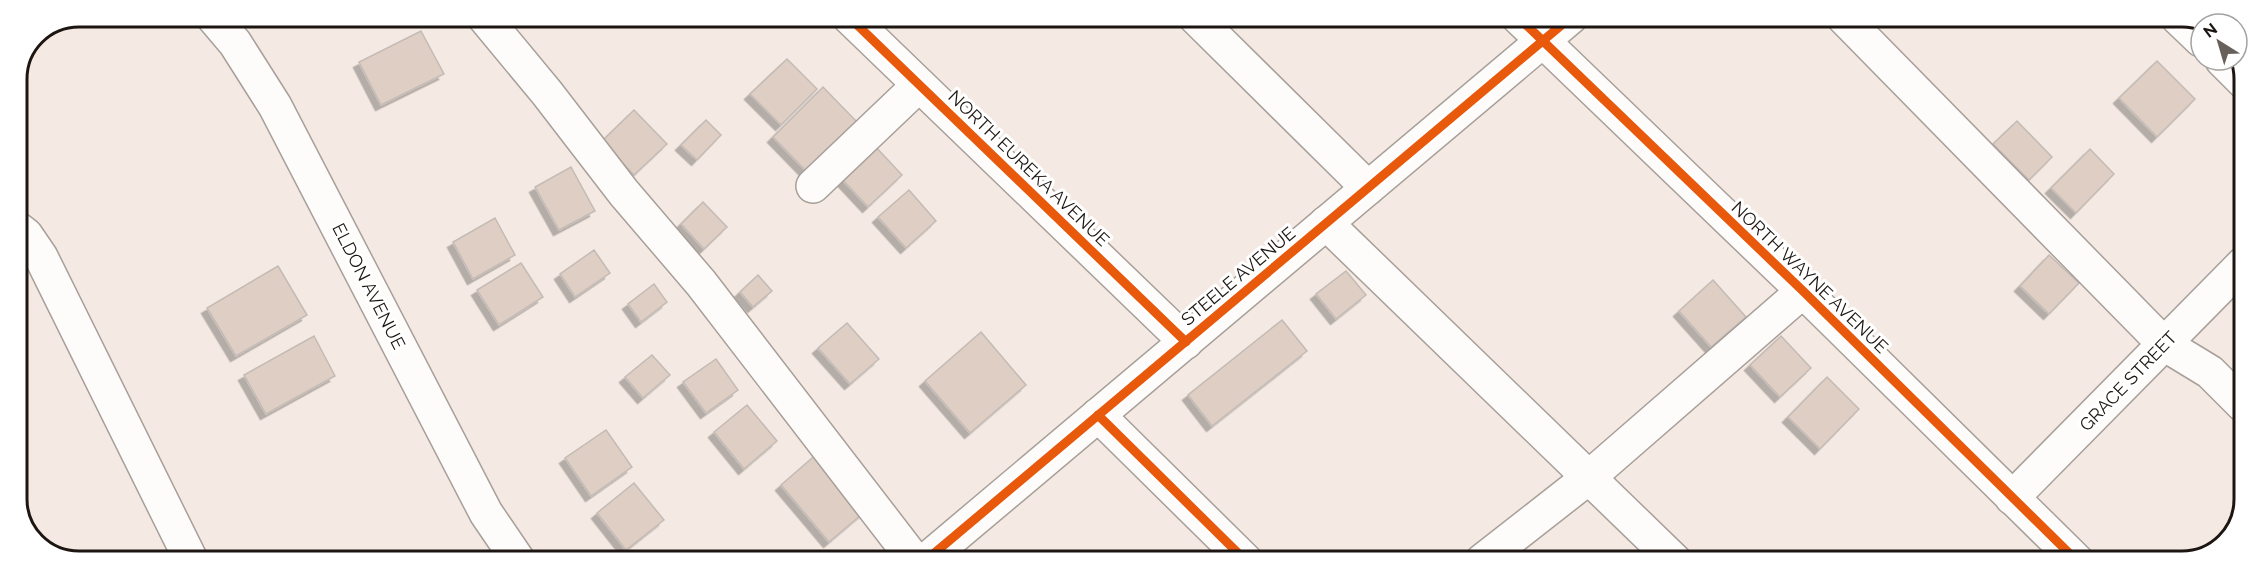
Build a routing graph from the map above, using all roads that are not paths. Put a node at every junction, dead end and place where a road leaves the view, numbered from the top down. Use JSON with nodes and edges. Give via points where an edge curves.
{"nodes":[{"id":1,"x":221,"y":27,"type":"edge"},
{"id":2,"x":492,"y":27,"type":"edge"},
{"id":3,"x":859,"y":27,"type":"edge"},
{"id":4,"x":1216,"y":27,"type":"edge"},
{"id":5,"x":1528,"y":27,"type":"edge"},
{"id":6,"x":1560,"y":27,"type":"edge"},
{"id":7,"x":1853,"y":27,"type":"edge"},
{"id":8,"x":1543,"y":42,"type":"junction"},
{"id":9,"x":919,"y":85,"type":"junction"},
{"id":10,"x":813,"y":186,"type":"dead end"},
{"id":11,"x":1368,"y":188,"type":"junction"},
{"id":12,"x":1326,"y":223,"type":"junction"},
{"id":13,"x":27,"y":236,"type":"edge"},
{"id":14,"x":2234,"y":273,"type":"edge"},
{"id":15,"x":1803,"y":291,"type":"junction"},
{"id":16,"x":1186,"y":342,"type":"junction"},
{"id":17,"x":2164,"y":344,"type":"junction"},
{"id":18,"x":2234,"y":396,"type":"edge"},
{"id":19,"x":1098,"y":415,"type":"junction"},
{"id":20,"x":1588,"y":478,"type":"junction"},
{"id":21,"x":2012,"y":498,"type":"junction"},
{"id":22,"x":187,"y":551,"type":"edge"},
{"id":23,"x":511,"y":551,"type":"edge"},
{"id":24,"x":907,"y":551,"type":"edge"},
{"id":25,"x":937,"y":551,"type":"edge"},
{"id":26,"x":1236,"y":551,"type":"edge"},
{"id":27,"x":1495,"y":551,"type":"edge"},
{"id":28,"x":1665,"y":551,"type":"edge"},
{"id":29,"x":2067,"y":551,"type":"edge"}],
"edges":[{"from":1,"to":23,"type":"street","name":"ELDON AVENUE","via":[[275,106],[486,513]]},
{"from":2,"to":24,"type":"street","via":[[701,283]]},
{"from":3,"to":9,"type":"street","name":"NORTH EUREKA AVENUE"},
{"from":4,"to":11,"type":"street"},
{"from":5,"to":8,"type":"street","name":"NORTH WAYNE AVENUE"},
{"from":6,"to":8,"type":"street","name":"STEELE AVENUE"},
{"from":7,"to":17,"type":"street"},
{"from":8,"to":11,"type":"street","name":"STEELE AVENUE"},
{"from":8,"to":15,"type":"street","name":"NORTH WAYNE AVENUE"},
{"from":9,"to":10,"type":"street"},
{"from":9,"to":16,"type":"street","name":"NORTH EUREKA AVENUE"},
{"from":11,"to":12,"type":"street","name":"STEELE AVENUE"},
{"from":12,"to":16,"type":"street","name":"STEELE AVENUE"},
{"from":12,"to":20,"type":"street"},
{"from":13,"to":22,"type":"street","via":[[41,256]]},
{"from":14,"to":17,"type":"street","name":"GRACE STREET"},
{"from":15,"to":20,"type":"street"},
{"from":15,"to":21,"type":"street","name":"NORTH WAYNE AVENUE"},
{"from":16,"to":19,"type":"street","name":"STEELE AVENUE"},
{"from":17,"to":18,"type":"street","via":[[2210,372]]},
{"from":17,"to":21,"type":"street","name":"GRACE STREET"},
{"from":19,"to":25,"type":"street","name":"STEELE AVENUE"},
{"from":19,"to":26,"type":"street"},
{"from":20,"to":27,"type":"street"},
{"from":20,"to":28,"type":"street"},
{"from":21,"to":29,"type":"street","name":"NORTH WAYNE AVENUE"}]}
